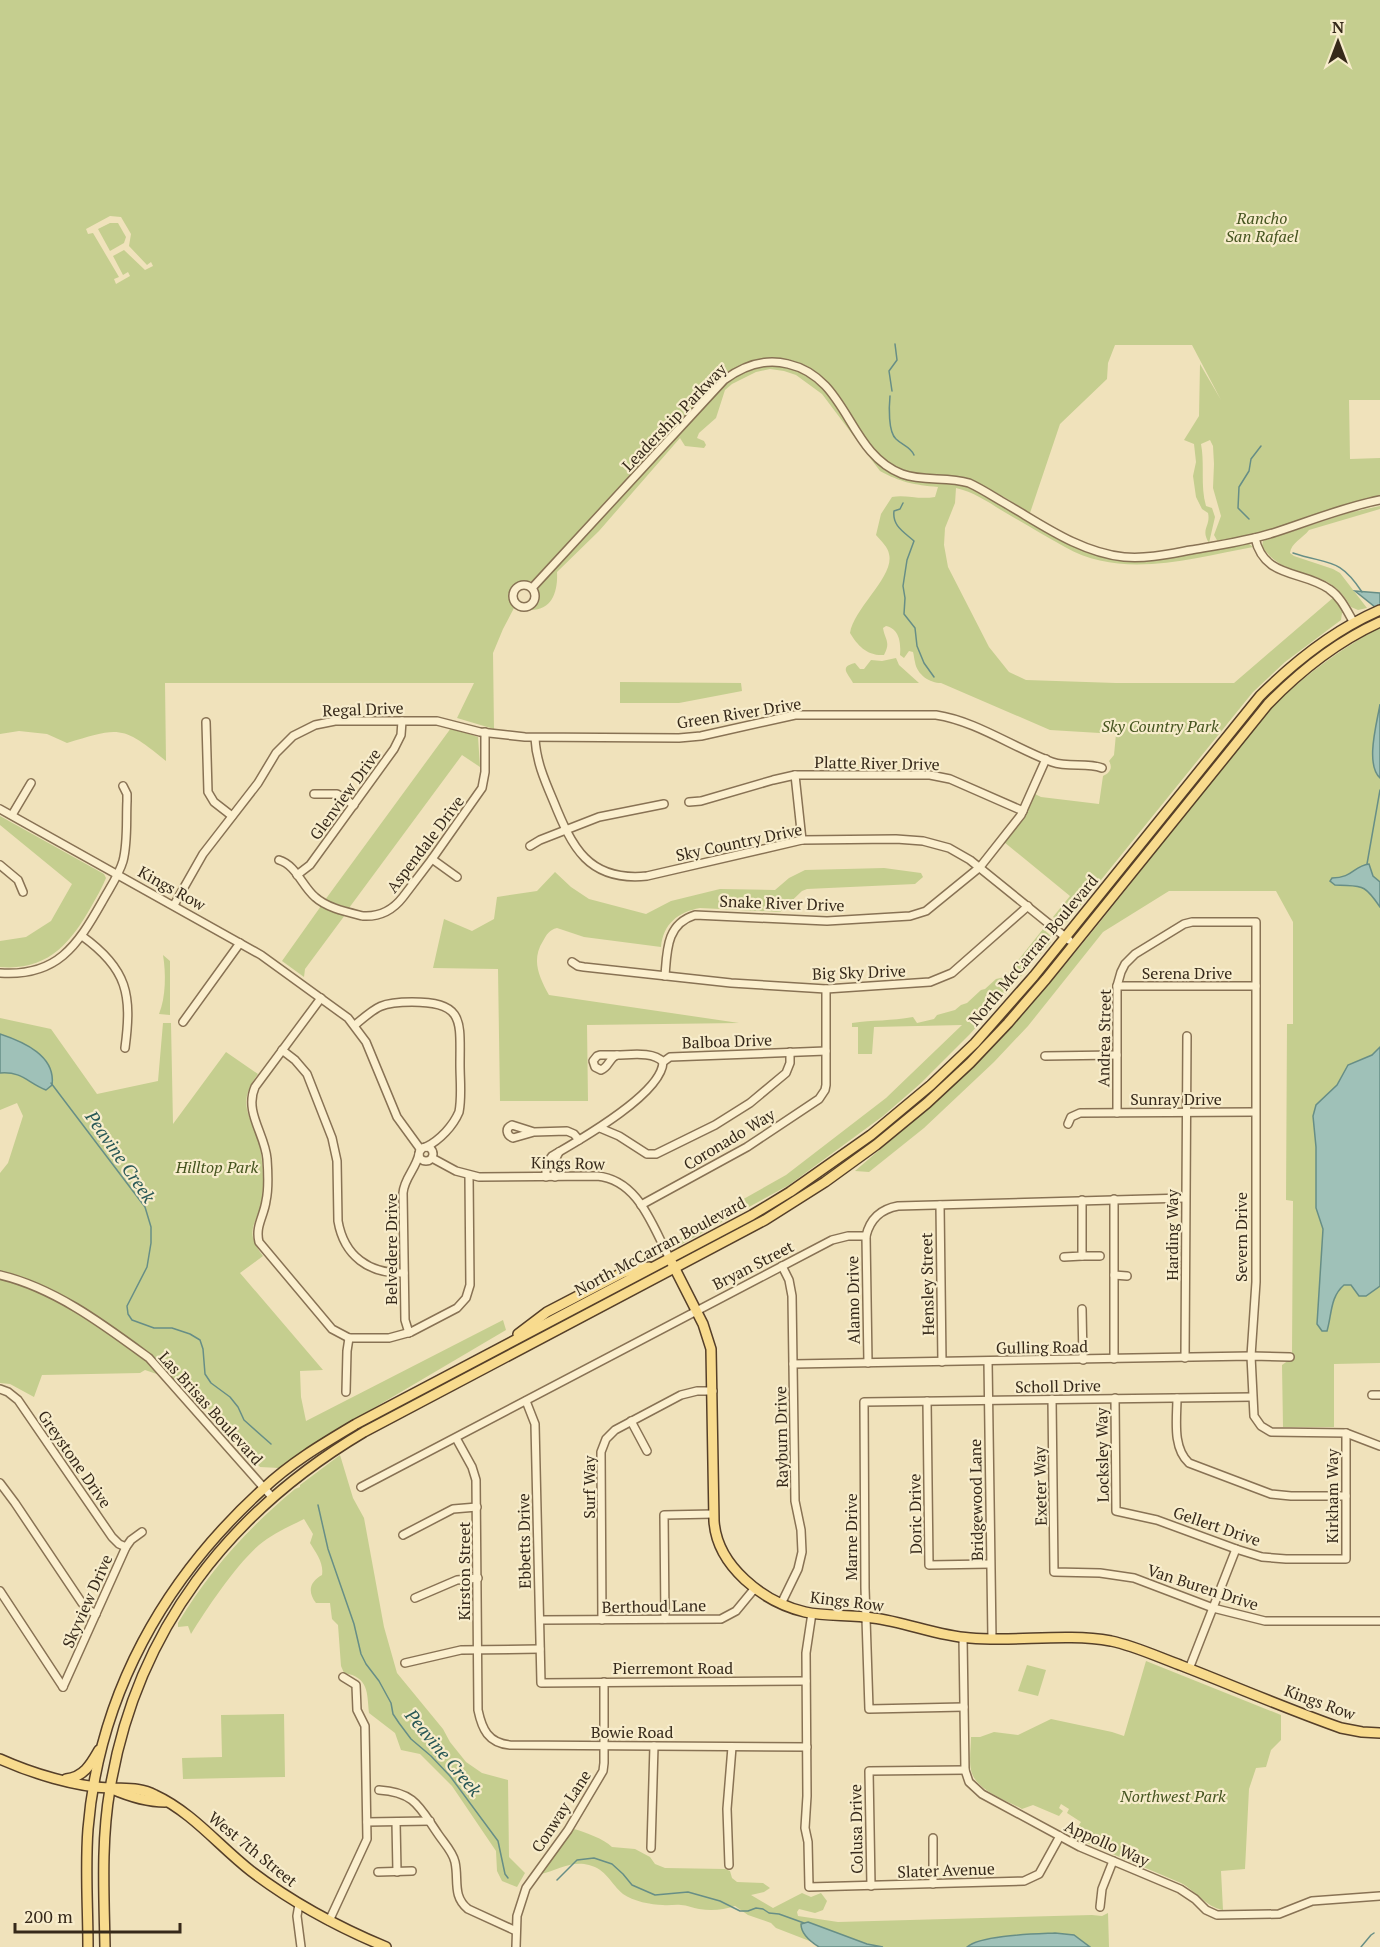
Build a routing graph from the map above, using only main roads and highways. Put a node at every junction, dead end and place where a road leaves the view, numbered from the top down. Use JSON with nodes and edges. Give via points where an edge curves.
{"nodes":[{"id":1,"x":1376,"y":611,"type":"edge"},
{"id":2,"x":1380,"y":622,"type":"edge"},
{"id":3,"x":1354,"y":623,"type":"junction"},
{"id":4,"x":1359,"y":632,"type":"junction"},
{"id":5,"x":1344,"y":641,"type":"junction"},
{"id":6,"x":893,"y":1117,"type":"junction"},
{"id":7,"x":901,"y":1126,"type":"junction"},
{"id":8,"x":670,"y":1258,"type":"junction"},
{"id":9,"x":675,"y":1268,"type":"junction"},
{"id":10,"x":1380,"y":1733,"type":"edge"},
{"id":11,"x":102,"y":1746,"type":"junction"},
{"id":12,"x":0,"y":1759,"type":"edge"},
{"id":13,"x":58,"y":1779,"type":"junction"},
{"id":14,"x":94,"y":1786,"type":"junction"},
{"id":15,"x":110,"y":1788,"type":"junction"},
{"id":16,"x":88,"y":1947,"type":"edge"},
{"id":17,"x":105,"y":1947,"type":"edge"},
{"id":18,"x":386,"y":1947,"type":"edge"}],
"edges":[{"from":1,"to":3,"type":"main road","name":"North McCarran Boulevard"},
{"from":1,"to":4,"type":"main road","via":[[1362,623]]},
{"from":2,"to":4,"type":"main road","name":"North McCarran Boulevard"},
{"from":3,"to":5,"type":"main road"},
{"from":3,"to":6,"type":"main road","name":"North McCarran Boulevard","via":[[1305,656],[1260,696],[993,1023]]},
{"from":4,"to":5,"type":"main road","name":"North McCarran Boulevard"},
{"from":5,"to":7,"type":"main road","name":"North McCarran Boulevard","via":[[1303,671],[1268,704],[1027,1001],[982,1051]]},
{"from":6,"to":7,"type":"main road"},
{"from":6,"to":8,"type":"main road","name":"North McCarran Boulevard","via":[[790,1192]]},
{"from":7,"to":9,"type":"main road","name":"North McCarran Boulevard","via":[[801,1198]]},
{"from":8,"to":9,"type":"main road","name":"Kings Row"},
{"from":8,"to":11,"type":"main road","name":"North McCarran Boulevard","via":[[654,1267],[627,1270],[547,1312],[495,1352],[350,1428],[264,1488],[206,1549],[159,1611],[123,1682]]},
{"from":9,"to":10,"type":"main road","name":"Kings Row","via":[[710,1340],[715,1527],[722,1548],[755,1588],[781,1604],[812,1613],[866,1617],[963,1638],[1112,1641],[1341,1728]]},
{"from":9,"to":15,"type":"main road","name":"North McCarran Boulevard","via":[[364,1432],[311,1465],[272,1497],[218,1553],[168,1623],[128,1714]]},
{"from":11,"to":13,"type":"main road","via":[[84,1773]]},
{"from":11,"to":14,"type":"main road"},
{"from":12,"to":13,"type":"main road","name":"West 7th Street"},
{"from":13,"to":14,"type":"main road","name":"West 7th Street"},
{"from":14,"to":15,"type":"main road","name":"West 7th Street"},
{"from":14,"to":16,"type":"main road","via":[[87,1849]]},
{"from":15,"to":17,"type":"main road","name":"North McCarran Boulevard","via":[[104,1848]]},
{"from":15,"to":18,"type":"main road","name":"West 7th Street","via":[[156,1795],[299,1904]]}]}
